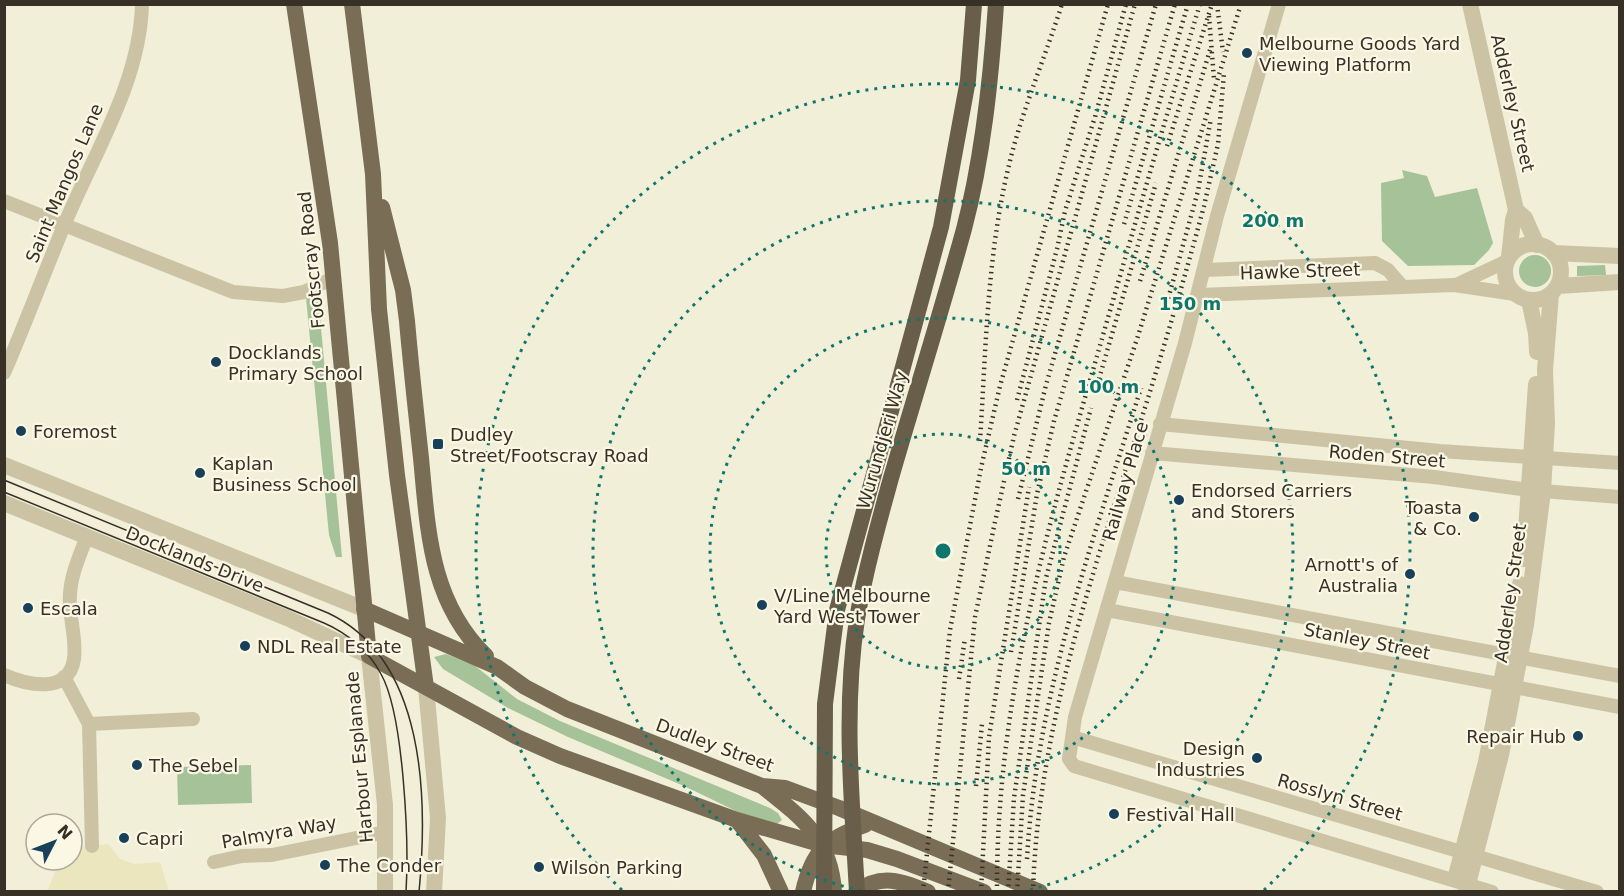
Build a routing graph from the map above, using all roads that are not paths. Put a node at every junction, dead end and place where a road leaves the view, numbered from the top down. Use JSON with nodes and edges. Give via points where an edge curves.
{"nodes":[{"id":1,"x":142,"y":4,"type":"edge"},
{"id":2,"x":294,"y":4,"type":"edge"},
{"id":3,"x":352,"y":4,"type":"edge"},
{"id":4,"x":974,"y":4,"type":"edge"},
{"id":5,"x":996,"y":4,"type":"edge"},
{"id":6,"x":1279,"y":4,"type":"edge"},
{"id":7,"x":1470,"y":4,"type":"edge"},
{"id":8,"x":373,"y":174,"type":"junction"},
{"id":9,"x":4,"y":201,"type":"edge"},
{"id":10,"x":1516,"y":210,"type":"junction"},
{"id":11,"x":63,"y":225,"type":"junction"},
{"id":12,"x":1538,"y":245,"type":"junction"},
{"id":13,"x":1553,"y":253,"type":"junction"},
{"id":14,"x":1620,"y":256,"type":"edge"},
{"id":15,"x":1508,"y":259,"type":"junction"},
{"id":16,"x":1206,"y":270,"type":"junction"},
{"id":17,"x":333,"y":278,"type":"junction"},
{"id":18,"x":1620,"y":282,"type":"edge"},
{"id":19,"x":1454,"y":285,"type":"junction"},
{"id":20,"x":1402,"y":286,"type":"junction"},
{"id":21,"x":1554,"y":290,"type":"junction"},
{"id":22,"x":1199,"y":296,"type":"junction"},
{"id":23,"x":1522,"y":297,"type":"junction"},
{"id":24,"x":4,"y":373,"type":"edge"},
{"id":25,"x":1160,"y":424,"type":"junction"},
{"id":26,"x":1152,"y":453,"type":"junction"},
{"id":27,"x":1538,"y":456,"type":"junction"},
{"id":28,"x":1620,"y":463,"type":"edge"},
{"id":29,"x":4,"y":465,"type":"edge"},
{"id":30,"x":1536,"y":490,"type":"junction"},
{"id":31,"x":1620,"y":497,"type":"edge"},
{"id":32,"x":4,"y":503,"type":"edge"},
{"id":33,"x":87,"y":536,"type":"junction"},
{"id":34,"x":1115,"y":582,"type":"junction"},
{"id":35,"x":364,"y":609,"type":"junction"},
{"id":36,"x":1107,"y":610,"type":"junction"},
{"id":37,"x":417,"y":632,"type":"junction"},
{"id":38,"x":369,"y":656,"type":"junction"},
{"id":39,"x":1514,"y":656,"type":"junction"},
{"id":40,"x":497,"y":667,"type":"junction"},
{"id":41,"x":4,"y":675,"type":"edge"},
{"id":42,"x":1620,"y":676,"type":"edge"},
{"id":43,"x":64,"y":677,"type":"junction"},
{"id":44,"x":426,"y":687,"type":"junction"},
{"id":45,"x":1508,"y":687,"type":"junction"},
{"id":46,"x":1620,"y":707,"type":"edge"},
{"id":47,"x":193,"y":719,"type":"dead end"},
{"id":48,"x":89,"y":724,"type":"junction"},
{"id":49,"x":1071,"y":737,"type":"junction"},
{"id":50,"x":762,"y":786,"type":"junction"},
{"id":51,"x":737,"y":820,"type":"junction"},
{"id":52,"x":875,"y":822,"type":"junction"},
{"id":53,"x":386,"y":832,"type":"junction"},
{"id":54,"x":823,"y":845,"type":"junction"},
{"id":55,"x":92,"y":846,"type":"dead end"},
{"id":56,"x":1470,"y":854,"type":"junction"},
{"id":57,"x":214,"y":862,"type":"dead end"},
{"id":58,"x":1463,"y":885,"type":"edge"},
{"id":59,"x":385,"y":891,"type":"edge"},
{"id":60,"x":434,"y":891,"type":"edge"},
{"id":61,"x":781,"y":891,"type":"edge"},
{"id":62,"x":803,"y":891,"type":"edge"},
{"id":63,"x":824,"y":891,"type":"edge"},
{"id":64,"x":834,"y":891,"type":"edge"},
{"id":65,"x":857,"y":891,"type":"edge"},
{"id":66,"x":928,"y":891,"type":"edge"},
{"id":67,"x":984,"y":891,"type":"edge"},
{"id":68,"x":1040,"y":891,"type":"edge"},
{"id":69,"x":1492,"y":891,"type":"edge"},
{"id":70,"x":1597,"y":891,"type":"edge"}],
"edges":[{"from":1,"to":11,"type":"street","name":"Saint Mangos Lane","via":[[140,36],[130,76]]},
{"from":2,"to":17,"type":"main road","name":"Footscray Road","via":[[310,95]]},
{"from":3,"to":8,"type":"main road"},
{"from":4,"to":63,"type":"highway","name":"Wurundjeri Way","via":[[968,80],[941,227],[837,610],[825,704]]},
{"from":5,"to":65,"type":"highway","name":"Wurundjeri Way","via":[[980,150],[964,228],[873,544],[857,618],[849,710]]},
{"from":6,"to":16,"type":"street","name":"Railway Place","via":[[1217,216]]},
{"from":7,"to":10,"type":"street","name":"Adderley Street"},
{"from":8,"to":37,"type":"main road","via":[[379,309]]},
{"from":8,"to":40,"type":"main road","via":[[403,290],[436,575],[456,621]]},
{"from":9,"to":11,"type":"street"},
{"from":10,"to":12,"type":"street","name":"Adderley Street","via":[[1525,218]]},
{"from":10,"to":15,"type":"street","name":"Adderley Street"},
{"from":11,"to":17,"type":"street","via":[[233,292],[283,296],[304,292]]},
{"from":11,"to":24,"type":"street","name":"Saint Mangos Lane"},
{"from":12,"to":13,"type":"street"},
{"from":12,"to":15,"type":"street","via":[[1522,247]]},
{"from":13,"to":14,"type":"street"},
{"from":13,"to":21,"type":"street","via":[[1560,268]]},
{"from":15,"to":19,"type":"street","name":"Hawke Street"},
{"from":15,"to":23,"type":"street","via":[[1505,275]]},
{"from":16,"to":20,"type":"street","name":"Hawke Street","via":[[1375,263],[1388,270]]},
{"from":16,"to":22,"type":"street","name":"Railway Place"},
{"from":17,"to":35,"type":"main road","name":"Footscray Road"},
{"from":18,"to":21,"type":"street"},
{"from":19,"to":20,"type":"street","name":"Hawke Street"},
{"from":19,"to":23,"type":"street","name":"Hawke Street"},
{"from":20,"to":22,"type":"street","name":"Hawke Street"},
{"from":21,"to":23,"type":"street","via":[[1544,298]]},
{"from":21,"to":27,"type":"street","name":"Adderley Street"},
{"from":22,"to":25,"type":"street","name":"Railway Place"},
{"from":23,"to":27,"type":"street","name":"Adderley Street","via":[[1536,333]]},
{"from":25,"to":26,"type":"street","name":"Railway Place"},
{"from":25,"to":27,"type":"street","name":"Roden Street","via":[[1440,451]]},
{"from":26,"to":30,"type":"street","name":"Roden Street","via":[[1434,477]]},
{"from":26,"to":34,"type":"street","name":"Railway Place"},
{"from":27,"to":28,"type":"street","name":"Roden Street"},
{"from":27,"to":30,"type":"street","name":"Adderley Street"},
{"from":29,"to":35,"type":"street","name":"Docklands Drive"},
{"from":30,"to":31,"type":"street","name":"Roden Street"},
{"from":30,"to":39,"type":"street","name":"Adderley Street"},
{"from":32,"to":33,"type":"street","name":"Docklands Drive"},
{"from":33,"to":38,"type":"street","name":"Docklands Drive"},
{"from":33,"to":43,"type":"street","via":[[71,585],[74,659]]},
{"from":34,"to":36,"type":"street","name":"Railway Place"},
{"from":34,"to":39,"type":"street","name":"Stanley Street"},
{"from":35,"to":37,"type":"main road","name":"Dudley Street"},
{"from":35,"to":38,"type":"main road","name":"Footscray Road"},
{"from":36,"to":45,"type":"street","name":"Stanley Street"},
{"from":36,"to":49,"type":"street","name":"Railway Place"},
{"from":37,"to":40,"type":"main road","name":"Dudley Street"},
{"from":37,"to":44,"type":"main road"},
{"from":38,"to":44,"type":"main road"},
{"from":38,"to":53,"type":"street","name":"Harbour Esplanade"},
{"from":39,"to":42,"type":"street","name":"Stanley Street"},
{"from":39,"to":45,"type":"street","name":"Adderley Street"},
{"from":40,"to":50,"type":"main road","name":"Dudley Street","via":[[567,709]]},
{"from":41,"to":43,"type":"street","via":[[38,685]]},
{"from":43,"to":48,"type":"street"},
{"from":44,"to":51,"type":"main road","via":[[550,752]]},
{"from":44,"to":60,"type":"street","via":[[438,818]]},
{"from":45,"to":46,"type":"street","name":"Stanley Street"},
{"from":45,"to":56,"type":"street","name":"Adderley Street"},
{"from":47,"to":48,"type":"street"},
{"from":48,"to":55,"type":"street"},
{"from":49,"to":56,"type":"street","name":"Rosslyn Street"},
{"from":49,"to":58,"type":"street","name":"Railway Place","via":[[1070,761],[1082,768]]},
{"from":50,"to":52,"type":"main road","name":"Dudley Street","via":[[785,788]]},
{"from":50,"to":54,"type":"main road","via":[[806,823]]},
{"from":51,"to":54,"type":"main road"},
{"from":51,"to":61,"type":"main road","via":[[764,855]]},
{"from":52,"to":54,"type":"main road","via":[[840,834]]},
{"from":52,"to":68,"type":"main road","name":"Dudley Street"},
{"from":53,"to":57,"type":"street","name":"Palmyra Way","via":[[272,855]]},
{"from":53,"to":59,"type":"street","name":"Harbour Esplanade"},
{"from":54,"to":62,"type":"main road"},
{"from":54,"to":64,"type":"main road"},
{"from":54,"to":67,"type":"main road","via":[[867,850]]},
{"from":56,"to":58,"type":"street","name":"Adderley Street"},
{"from":56,"to":70,"type":"street","name":"Rosslyn Street"},
{"from":58,"to":69,"type":"street"},
{"from":65,"to":66,"type":"main road","via":[[887,879]]}]}
